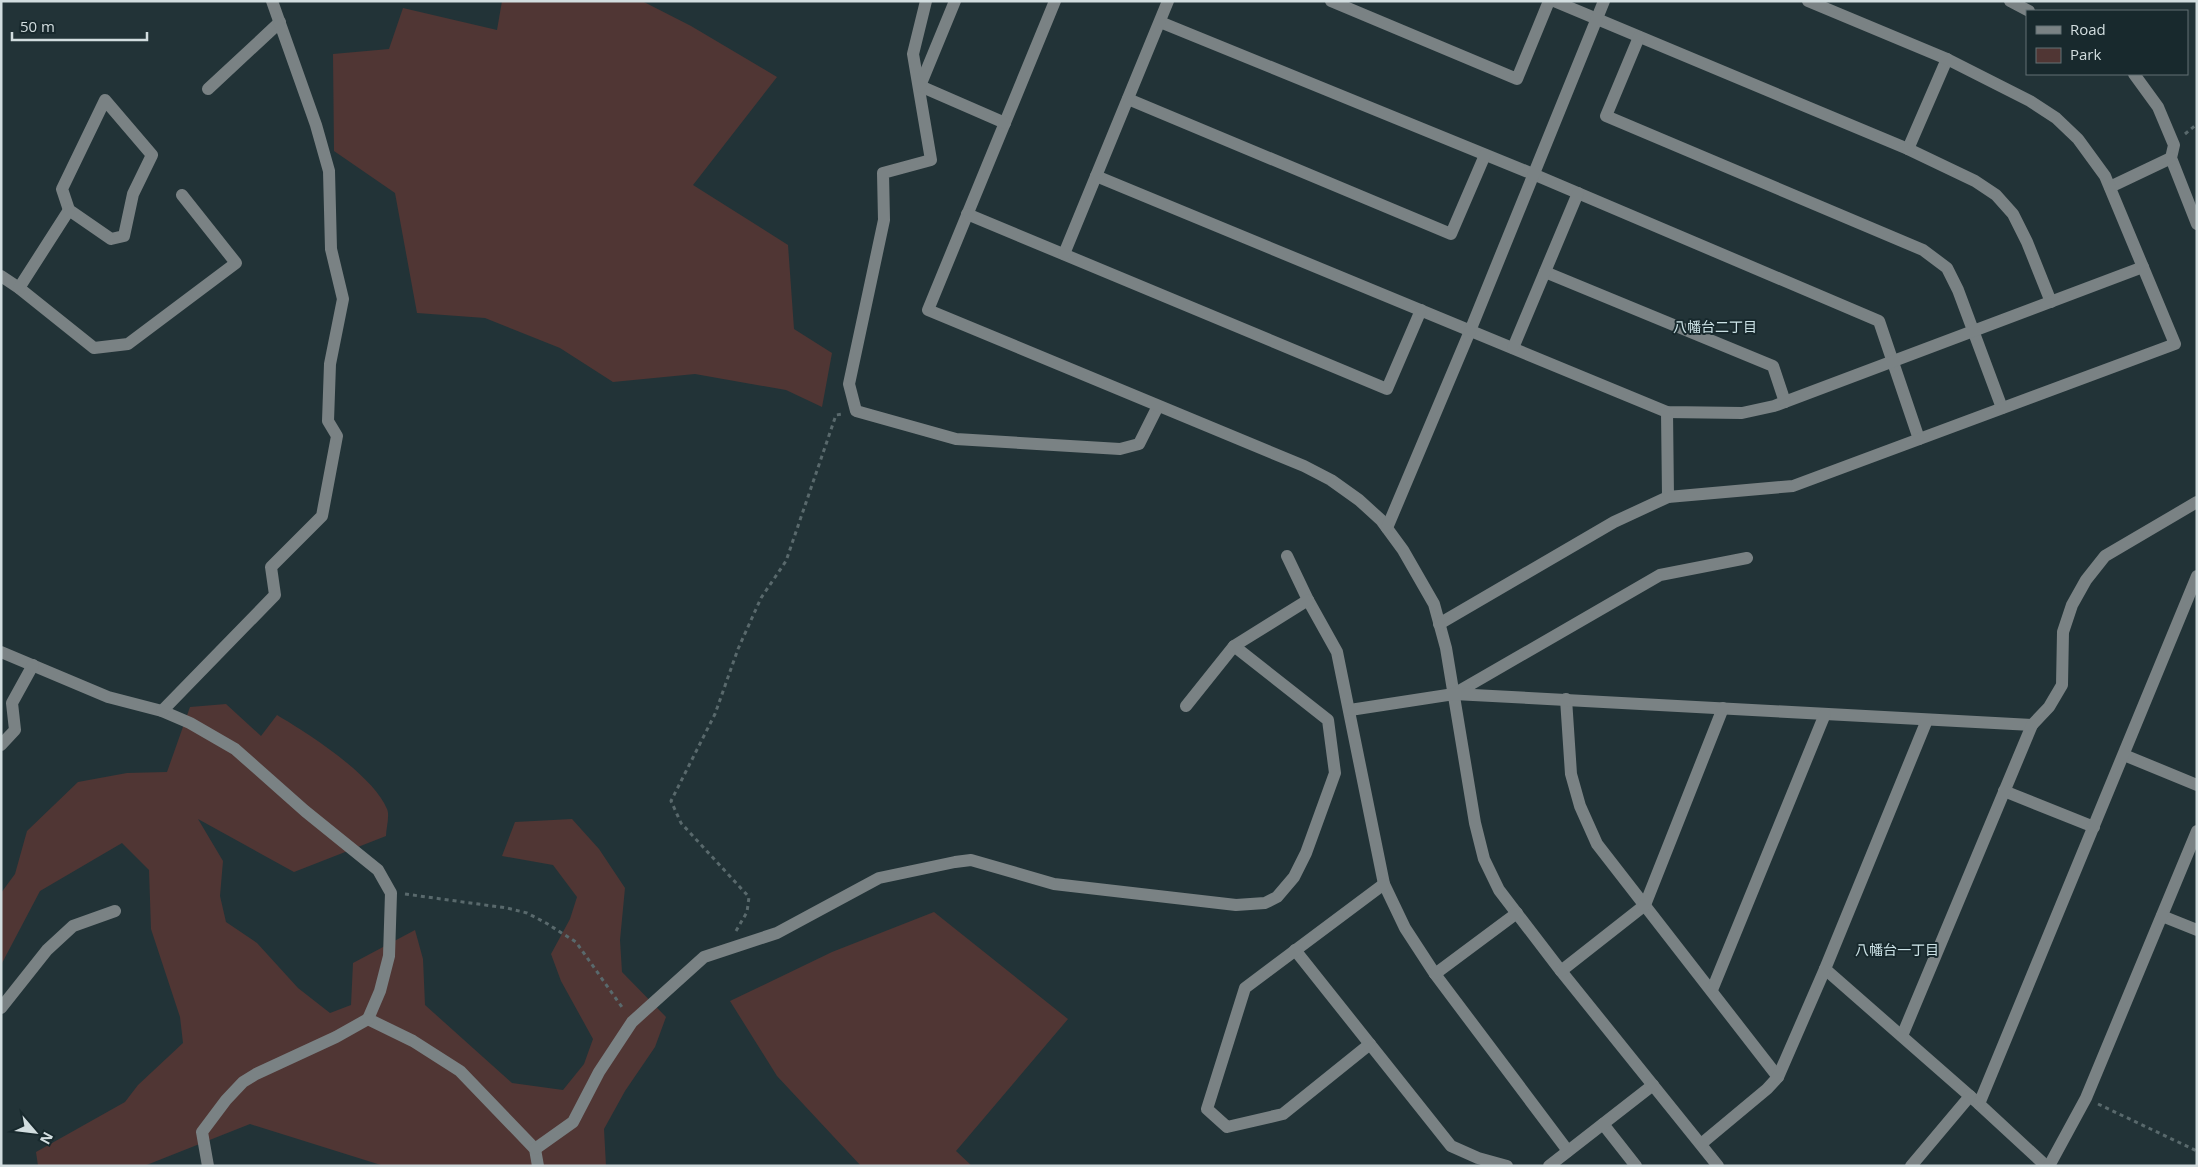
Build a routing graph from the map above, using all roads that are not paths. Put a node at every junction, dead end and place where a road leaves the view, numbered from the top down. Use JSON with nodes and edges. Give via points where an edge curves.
{"nodes":[{"id":1,"x":272,"y":1,"type":"edge"},
{"id":2,"x":926,"y":1,"type":"edge"},
{"id":3,"x":955,"y":1,"type":"edge"},
{"id":4,"x":1055,"y":1,"type":"edge"},
{"id":5,"x":1168,"y":1,"type":"edge"},
{"id":6,"x":1331,"y":1,"type":"edge"},
{"id":7,"x":1549,"y":1,"type":"edge"},
{"id":8,"x":1554,"y":1,"type":"edge"},
{"id":9,"x":1604,"y":1,"type":"edge"},
{"id":10,"x":1808,"y":1,"type":"edge"},
{"id":11,"x":2010,"y":1,"type":"edge"},
{"id":12,"x":2027,"y":10,"type":"edge"},
{"id":13,"x":1597,"y":19,"type":"junction"},
{"id":14,"x":280,"y":22,"type":"junction"},
{"id":15,"x":1160,"y":22,"type":"junction"},
{"id":16,"x":1639,"y":36,"type":"junction"},
{"id":17,"x":1947,"y":59,"type":"junction"},
{"id":18,"x":2135,"y":75,"type":"edge"},
{"id":19,"x":920,"y":86,"type":"junction"},
{"id":20,"x":208,"y":89,"type":"dead end"},
{"id":21,"x":1128,"y":99,"type":"junction"},
{"id":22,"x":1005,"y":123,"type":"junction"},
{"id":23,"x":1908,"y":149,"type":"junction"},
{"id":24,"x":1485,"y":155,"type":"junction"},
{"id":25,"x":2171,"y":158,"type":"junction"},
{"id":26,"x":1533,"y":174,"type":"junction"},
{"id":27,"x":1096,"y":176,"type":"junction"},
{"id":28,"x":2110,"y":187,"type":"junction"},
{"id":29,"x":1578,"y":193,"type":"junction"},
{"id":30,"x":182,"y":195,"type":"dead end"},
{"id":31,"x":69,"y":210,"type":"junction"},
{"id":32,"x":968,"y":214,"type":"junction"},
{"id":33,"x":2197,"y":224,"type":"edge"},
{"id":34,"x":1064,"y":254,"type":"junction"},
{"id":35,"x":2143,"y":267,"type":"junction"},
{"id":36,"x":1545,"y":272,"type":"junction"},
{"id":37,"x":1,"y":276,"type":"edge"},
{"id":38,"x":20,"y":288,"type":"junction"},
{"id":39,"x":2051,"y":302,"type":"junction"},
{"id":40,"x":1422,"y":310,"type":"junction"},
{"id":41,"x":1470,"y":331,"type":"junction"},
{"id":42,"x":1974,"y":331,"type":"junction"},
{"id":43,"x":1513,"y":348,"type":"junction"},
{"id":44,"x":1892,"y":362,"type":"junction"},
{"id":45,"x":1785,"y":402,"type":"junction"},
{"id":46,"x":1158,"y":406,"type":"junction"},
{"id":47,"x":2002,"y":408,"type":"junction"},
{"id":48,"x":1667,"y":412,"type":"junction"},
{"id":49,"x":1919,"y":439,"type":"junction"},
{"id":50,"x":1668,"y":497,"type":"junction"},
{"id":51,"x":2197,"y":502,"type":"edge"},
{"id":52,"x":1387,"y":528,"type":"junction"},
{"id":53,"x":1287,"y":556,"type":"dead end"},
{"id":54,"x":1747,"y":558,"type":"dead end"},
{"id":55,"x":2197,"y":576,"type":"edge"},
{"id":56,"x":1308,"y":600,"type":"junction"},
{"id":57,"x":1439,"y":624,"type":"junction"},
{"id":58,"x":1234,"y":646,"type":"junction"},
{"id":59,"x":1,"y":652,"type":"edge"},
{"id":60,"x":33,"y":665,"type":"junction"},
{"id":61,"x":1454,"y":694,"type":"junction"},
{"id":62,"x":1566,"y":699,"type":"junction"},
{"id":63,"x":1186,"y":706,"type":"dead end"},
{"id":64,"x":1723,"y":708,"type":"junction"},
{"id":65,"x":1350,"y":710,"type":"junction"},
{"id":66,"x":162,"y":711,"type":"junction"},
{"id":67,"x":1825,"y":714,"type":"junction"},
{"id":68,"x":1927,"y":720,"type":"junction"},
{"id":69,"x":2032,"y":724,"type":"junction"},
{"id":70,"x":1,"y":745,"type":"edge"},
{"id":71,"x":2124,"y":755,"type":"junction"},
{"id":72,"x":2197,"y":785,"type":"edge"},
{"id":73,"x":2004,"y":791,"type":"junction"},
{"id":74,"x":2094,"y":827,"type":"junction"},
{"id":75,"x":2197,"y":831,"type":"edge"},
{"id":76,"x":1384,"y":884,"type":"junction"},
{"id":77,"x":1645,"y":905,"type":"junction"},
{"id":78,"x":115,"y":911,"type":"dead end"},
{"id":79,"x":1517,"y":913,"type":"junction"},
{"id":80,"x":2162,"y":916,"type":"junction"},
{"id":81,"x":2197,"y":930,"type":"edge"},
{"id":82,"x":1295,"y":950,"type":"junction"},
{"id":83,"x":1825,"y":969,"type":"junction"},
{"id":84,"x":1561,"y":971,"type":"junction"},
{"id":85,"x":1435,"y":974,"type":"junction"},
{"id":86,"x":1712,"y":990,"type":"junction"},
{"id":87,"x":1,"y":1008,"type":"edge"},
{"id":88,"x":368,"y":1019,"type":"junction"},
{"id":89,"x":1902,"y":1036,"type":"junction"},
{"id":90,"x":1370,"y":1044,"type":"junction"},
{"id":91,"x":1778,"y":1077,"type":"junction"},
{"id":92,"x":1653,"y":1085,"type":"junction"},
{"id":93,"x":1975,"y":1100,"type":"junction"},
{"id":94,"x":1603,"y":1124,"type":"junction"},
{"id":95,"x":1701,"y":1144,"type":"junction"},
{"id":96,"x":536,"y":1149,"type":"junction"},
{"id":97,"x":1568,"y":1151,"type":"junction"},
{"id":98,"x":208,"y":1166,"type":"edge"},
{"id":99,"x":538,"y":1166,"type":"edge"},
{"id":100,"x":1508,"y":1166,"type":"edge"},
{"id":101,"x":1549,"y":1166,"type":"edge"},
{"id":102,"x":1636,"y":1166,"type":"edge"},
{"id":103,"x":1718,"y":1166,"type":"edge"},
{"id":104,"x":1911,"y":1166,"type":"edge"},
{"id":105,"x":2047,"y":1166,"type":"edge"}],
"edges":[{"from":1,"to":14,"type":"street"},
{"from":2,"to":19,"type":"street","via":[[913,54]]},
{"from":3,"to":19,"type":"street"},
{"from":4,"to":22,"type":"street"},
{"from":5,"to":15,"type":"street"},
{"from":6,"to":7,"type":"street","via":[[1517,79]]},
{"from":8,"to":13,"type":"street"},
{"from":9,"to":13,"type":"street"},
{"from":10,"to":17,"type":"street"},
{"from":11,"to":12,"type":"street"},
{"from":13,"to":16,"type":"street"},
{"from":13,"to":26,"type":"street"},
{"from":14,"to":20,"type":"street"},
{"from":14,"to":66,"type":"street","via":[[329,171],[331,249],[343,299],[330,364],[328,421],[337,436],[322,516],[270,567],[275,595]]},
{"from":15,"to":21,"type":"street"},
{"from":15,"to":24,"type":"street"},
{"from":16,"to":23,"type":"street"},
{"from":16,"to":42,"type":"street","via":[[1606,116],[1924,250],[1947,268]]},
{"from":17,"to":23,"type":"street"},
{"from":17,"to":28,"type":"street","via":[[2030,101],[2056,118],[2078,139]]},
{"from":18,"to":25,"type":"street","via":[[2158,107],[2174,145]]},
{"from":19,"to":22,"type":"street"},
{"from":19,"to":46,"type":"street","via":[[931,160],[882,173],[884,220],[849,384],[856,411],[956,439],[1120,449],[1139,444]]},
{"from":21,"to":24,"type":"street","via":[[1451,234]]},
{"from":21,"to":27,"type":"street"},
{"from":22,"to":32,"type":"street"},
{"from":23,"to":39,"type":"street","via":[[1975,180],[1996,195],[2013,214]]},
{"from":24,"to":26,"type":"street"},
{"from":25,"to":28,"type":"street"},
{"from":25,"to":33,"type":"street"},
{"from":26,"to":29,"type":"street"},
{"from":26,"to":41,"type":"street"},
{"from":27,"to":34,"type":"street"},
{"from":27,"to":40,"type":"street"},
{"from":28,"to":35,"type":"street"},
{"from":29,"to":36,"type":"street"},
{"from":29,"to":44,"type":"street","via":[[1879,321]]},
{"from":30,"to":38,"type":"street","via":[[236,263],[128,344],[94,348]]},
{"from":31,"to":31,"type":"street","via":[[62,188],[105,100],[152,155],[133,194],[124,236],[111,239]]},
{"from":31,"to":38,"type":"street"},
{"from":32,"to":34,"type":"street"},
{"from":32,"to":46,"type":"street","via":[[928,310]]},
{"from":34,"to":40,"type":"street","via":[[1387,389]]},
{"from":35,"to":39,"type":"street"},
{"from":35,"to":47,"type":"street","via":[[2175,344]]},
{"from":36,"to":43,"type":"street"},
{"from":36,"to":45,"type":"street","via":[[1773,366]]},
{"from":37,"to":38,"type":"street"},
{"from":39,"to":42,"type":"street"},
{"from":40,"to":41,"type":"street"},
{"from":41,"to":43,"type":"street"},
{"from":41,"to":52,"type":"street"},
{"from":42,"to":44,"type":"street"},
{"from":42,"to":47,"type":"street"},
{"from":43,"to":48,"type":"street"},
{"from":44,"to":45,"type":"street"},
{"from":44,"to":49,"type":"street"},
{"from":45,"to":48,"type":"street","via":[[1742,413]]},
{"from":46,"to":52,"type":"street","via":[[1317,473],[1359,500]]},
{"from":47,"to":49,"type":"street"},
{"from":48,"to":50,"type":"street"},
{"from":49,"to":50,"type":"street","via":[[1793,486]]},
{"from":50,"to":57,"type":"street","via":[[1614,522]]},
{"from":51,"to":69,"type":"street","via":[[2105,556],[2086,580],[2072,605],[2063,632],[2062,685],[2049,707]]},
{"from":52,"to":57,"type":"street","via":[[1434,604]]},
{"from":53,"to":56,"type":"street"},
{"from":54,"to":61,"type":"street","via":[[1660,575]]},
{"from":55,"to":71,"type":"street"},
{"from":56,"to":58,"type":"street"},
{"from":56,"to":65,"type":"street","via":[[1337,652]]},
{"from":57,"to":61,"type":"street"},
{"from":58,"to":63,"type":"street"},
{"from":58,"to":96,"type":"street","via":[[1328,720],[1335,773],[1306,853],[1294,877],[1277,897],[1266,903],[1236,905],[1054,884],[970,860],[879,878],[776,933],[704,957],[632,1022],[599,1072],[573,1122]]},
{"from":59,"to":60,"type":"street"},
{"from":60,"to":66,"type":"street","via":[[108,697]]},
{"from":60,"to":70,"type":"street","via":[[12,703],[15,730]]},
{"from":61,"to":62,"type":"street"},
{"from":61,"to":65,"type":"street"},
{"from":61,"to":79,"type":"street","via":[[1475,823],[1484,858],[1499,890]]},
{"from":62,"to":64,"type":"street"},
{"from":62,"to":77,"type":"street","via":[[1571,774],[1580,806],[1597,844]]},
{"from":64,"to":67,"type":"street"},
{"from":64,"to":77,"type":"street"},
{"from":65,"to":76,"type":"street"},
{"from":66,"to":88,"type":"street","via":[[235,749],[378,870],[392,893],[389,956],[380,991]]},
{"from":67,"to":68,"type":"street"},
{"from":67,"to":86,"type":"street"},
{"from":68,"to":69,"type":"street"},
{"from":68,"to":83,"type":"street"},
{"from":69,"to":73,"type":"street"},
{"from":71,"to":72,"type":"street"},
{"from":71,"to":74,"type":"street"},
{"from":73,"to":74,"type":"street"},
{"from":73,"to":89,"type":"street"},
{"from":74,"to":93,"type":"street"},
{"from":75,"to":80,"type":"street"},
{"from":76,"to":82,"type":"street"},
{"from":76,"to":85,"type":"street","via":[[1405,928]]},
{"from":77,"to":84,"type":"street"},
{"from":77,"to":86,"type":"street"},
{"from":78,"to":87,"type":"street","via":[[73,926],[46,950]]},
{"from":79,"to":84,"type":"street"},
{"from":79,"to":85,"type":"street"},
{"from":80,"to":81,"type":"street"},
{"from":80,"to":105,"type":"street","via":[[2086,1098]]},
{"from":82,"to":90,"type":"street"},
{"from":82,"to":90,"type":"street","via":[[1245,988],[1208,1109],[1227,1127],[1283,1114]]},
{"from":83,"to":89,"type":"street"},
{"from":83,"to":91,"type":"street"},
{"from":84,"to":92,"type":"street"},
{"from":85,"to":97,"type":"street"},
{"from":86,"to":91,"type":"street"},
{"from":88,"to":96,"type":"street","via":[[413,1041],[460,1071]]},
{"from":88,"to":98,"type":"street","via":[[243,1082],[202,1132]]},
{"from":89,"to":93,"type":"street"},
{"from":90,"to":100,"type":"street","via":[[1451,1146]]},
{"from":91,"to":95,"type":"street"},
{"from":92,"to":94,"type":"street"},
{"from":92,"to":95,"type":"street"},
{"from":93,"to":104,"type":"street"},
{"from":93,"to":105,"type":"street"},
{"from":94,"to":97,"type":"street"},
{"from":94,"to":102,"type":"street"},
{"from":95,"to":103,"type":"street"},
{"from":96,"to":99,"type":"street"},
{"from":97,"to":101,"type":"street"}]}
